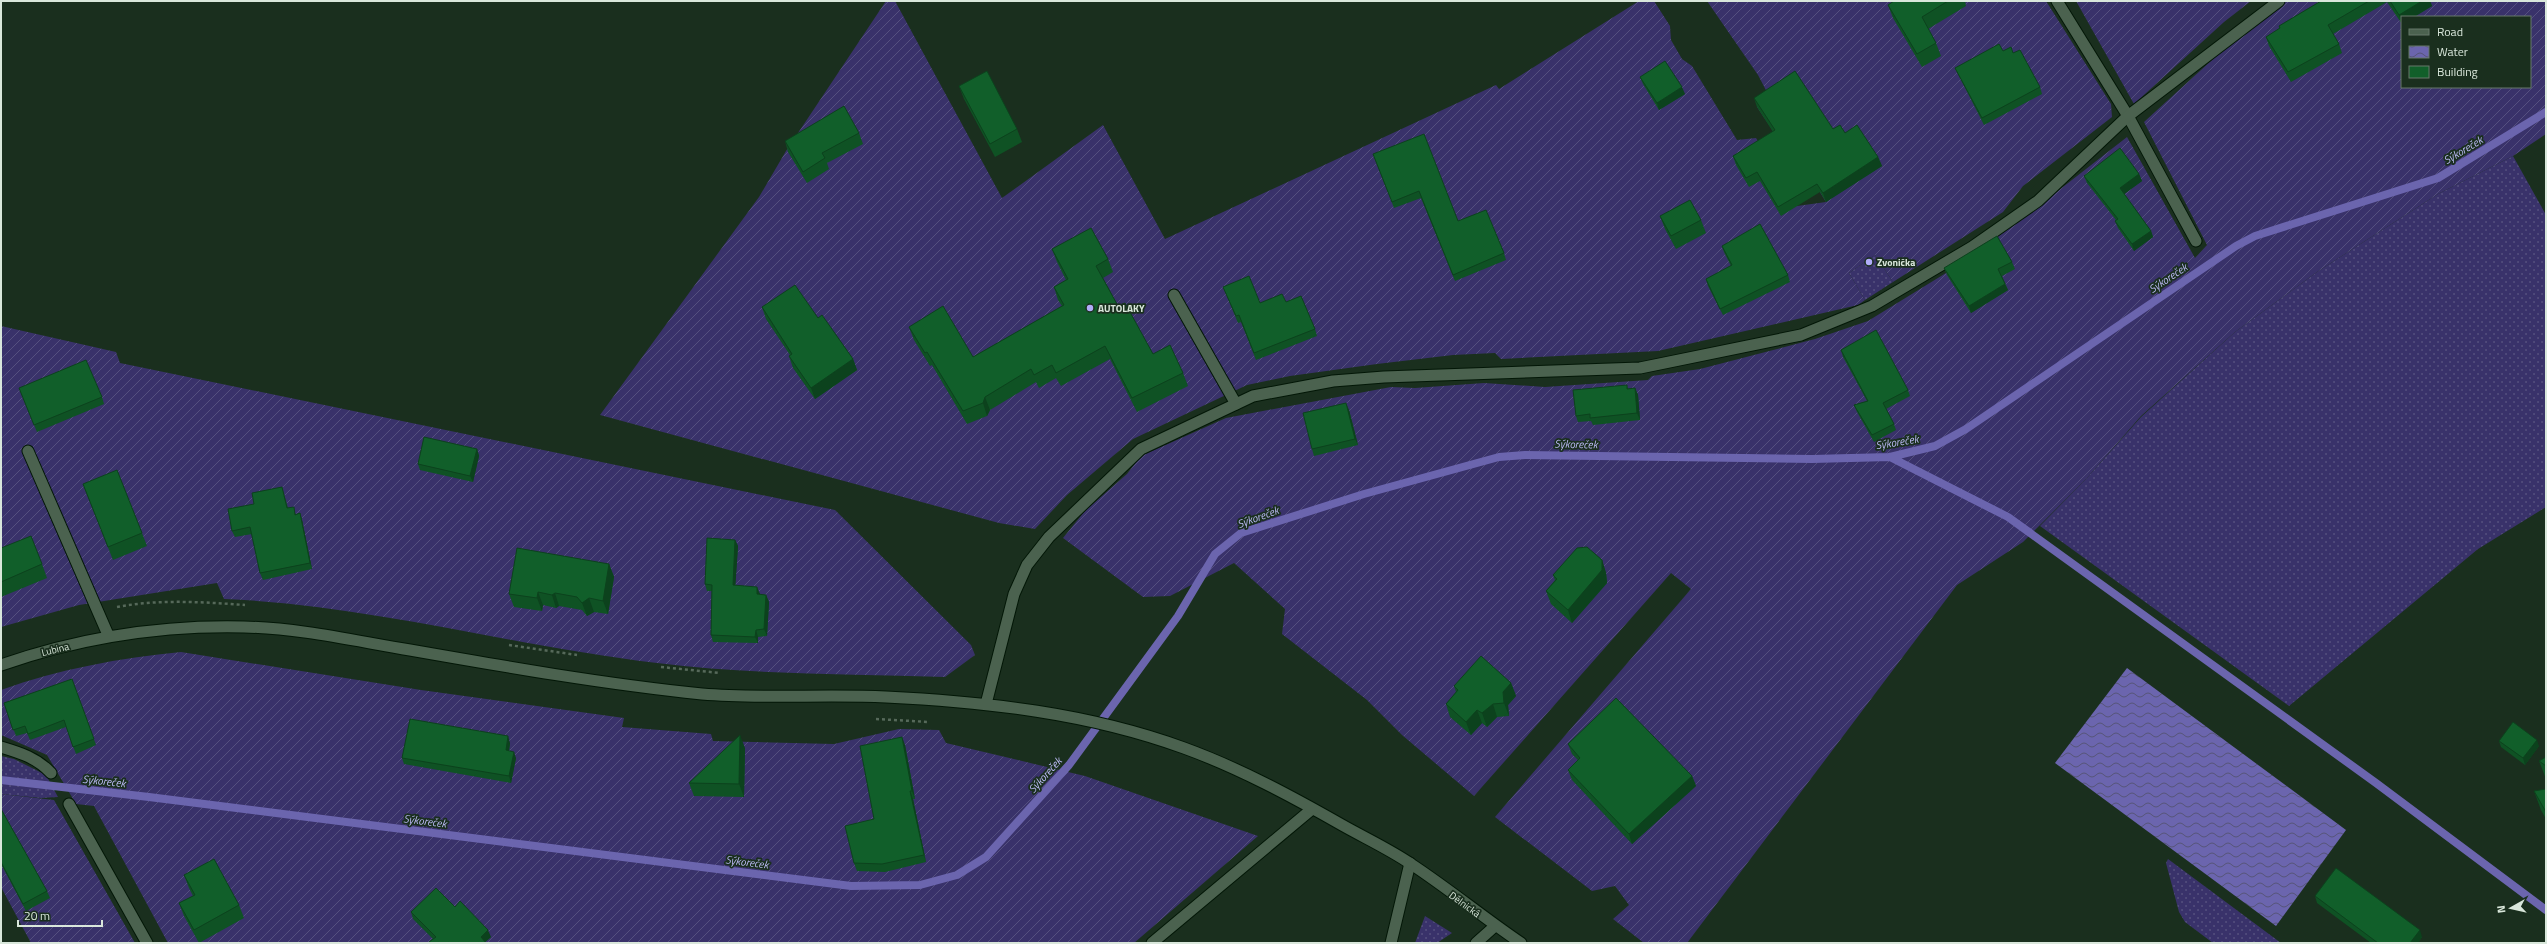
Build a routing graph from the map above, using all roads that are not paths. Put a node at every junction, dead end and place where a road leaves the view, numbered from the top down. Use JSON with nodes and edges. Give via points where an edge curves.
{"nodes":[{"id":1,"x":2057,"y":1,"type":"edge"},
{"id":2,"x":2279,"y":1,"type":"edge"},
{"id":3,"x":2128,"y":116,"type":"junction"},
{"id":4,"x":2196,"y":241,"type":"dead end"},
{"id":5,"x":1174,"y":295,"type":"dead end"},
{"id":6,"x":1236,"y":404,"type":"junction"},
{"id":7,"x":28,"y":451,"type":"dead end"},
{"id":8,"x":109,"y":637,"type":"junction"},
{"id":9,"x":1,"y":665,"type":"edge"},
{"id":10,"x":986,"y":704,"type":"junction"},
{"id":11,"x":1,"y":747,"type":"edge"},
{"id":12,"x":51,"y":773,"type":"dead end"},
{"id":13,"x":69,"y":804,"type":"dead end"},
{"id":14,"x":1312,"y":808,"type":"junction"},
{"id":15,"x":1410,"y":863,"type":"junction"},
{"id":16,"x":1495,"y":926,"type":"junction"},
{"id":17,"x":147,"y":943,"type":"edge"},
{"id":18,"x":1152,"y":943,"type":"edge"},
{"id":19,"x":1391,"y":943,"type":"edge"},
{"id":20,"x":1476,"y":943,"type":"edge"},
{"id":21,"x":1521,"y":943,"type":"edge"}],
"edges":[{"from":1,"to":3,"type":"street"},
{"from":2,"to":3,"type":"street"},
{"from":3,"to":4,"type":"street"},
{"from":3,"to":6,"type":"street","via":[[2038,201],[1972,247],[1872,306],[1800,335],[1640,368],[1333,381],[1253,396]]},
{"from":5,"to":6,"type":"street"},
{"from":6,"to":10,"type":"street","via":[[1142,450],[1049,537],[1027,565],[1014,594]]},
{"from":7,"to":8,"type":"street"},
{"from":8,"to":9,"type":"street","name":"Lubina"},
{"from":8,"to":10,"type":"street","name":"Lubina","via":[[178,628],[256,627],[296,630],[665,690],[748,696],[884,696]]},
{"from":10,"to":14,"type":"street","name":"Dělnická","via":[[1068,715],[1182,747],[1229,766]]},
{"from":11,"to":12,"type":"street","via":[[25,754],[44,765]]},
{"from":13,"to":17,"type":"street"},
{"from":14,"to":15,"type":"street","name":"Dělnická"},
{"from":14,"to":18,"type":"street"},
{"from":15,"to":16,"type":"street","name":"Dělnická"},
{"from":15,"to":19,"type":"street"},
{"from":16,"to":20,"type":"street"},
{"from":16,"to":21,"type":"street","name":"Dělnická"}]}
